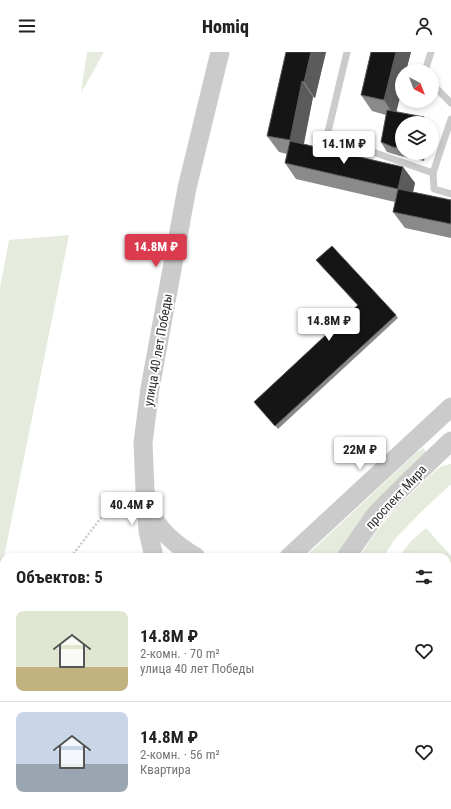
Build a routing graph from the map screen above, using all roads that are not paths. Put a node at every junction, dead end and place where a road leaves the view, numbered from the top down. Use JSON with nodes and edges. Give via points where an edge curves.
{"nodes":[{"id":1,"x":220,"y":52,"type":"edge"},
{"id":2,"x":347,"y":52,"type":"edge"},
{"id":3,"x":431,"y":52,"type":"edge"},
{"id":4,"x":427,"y":64,"type":"edge"},
{"id":5,"x":439,"y":91,"type":"edge"},
{"id":6,"x":451,"y":103,"type":"edge"},
{"id":7,"x":451,"y":119,"type":"edge"},
{"id":8,"x":433,"y":173,"type":"junction"},
{"id":9,"x":451,"y":194,"type":"edge"},
{"id":10,"x":451,"y":407,"type":"edge"},
{"id":11,"x":431,"y":425,"type":"junction"},
{"id":12,"x":450,"y":444,"type":"edge"},
{"id":13,"x":144,"y":490,"type":"junction"},
{"id":14,"x":153,"y":553,"type":"edge"},
{"id":15,"x":190,"y":553,"type":"edge"},
{"id":16,"x":293,"y":553,"type":"edge"},
{"id":17,"x":349,"y":553,"type":"edge"}],
"edges":[{"from":1,"to":13,"type":"street","name":"улица 40 лет Победы","via":[[187,188],[150,388],[144,443]]},
{"from":2,"to":8,"type":"lane","via":[[327,136]]},
{"from":3,"to":4,"type":"lane"},
{"from":5,"to":6,"type":"lane"},
{"from":7,"to":8,"type":"lane"},
{"from":8,"to":9,"type":"lane","via":[[434,188]]},
{"from":10,"to":11,"type":"street","name":"проспект Мира"},
{"from":11,"to":12,"type":"street"},
{"from":11,"to":16,"type":"street","name":"проспект Мира"},
{"from":12,"to":17,"type":"street","name":"проспект Мира","via":[[376,514]]},
{"from":13,"to":14,"type":"street","name":"улица 40 лет Победы"},
{"from":13,"to":15,"type":"street","via":[[157,524],[173,541]]}]}
